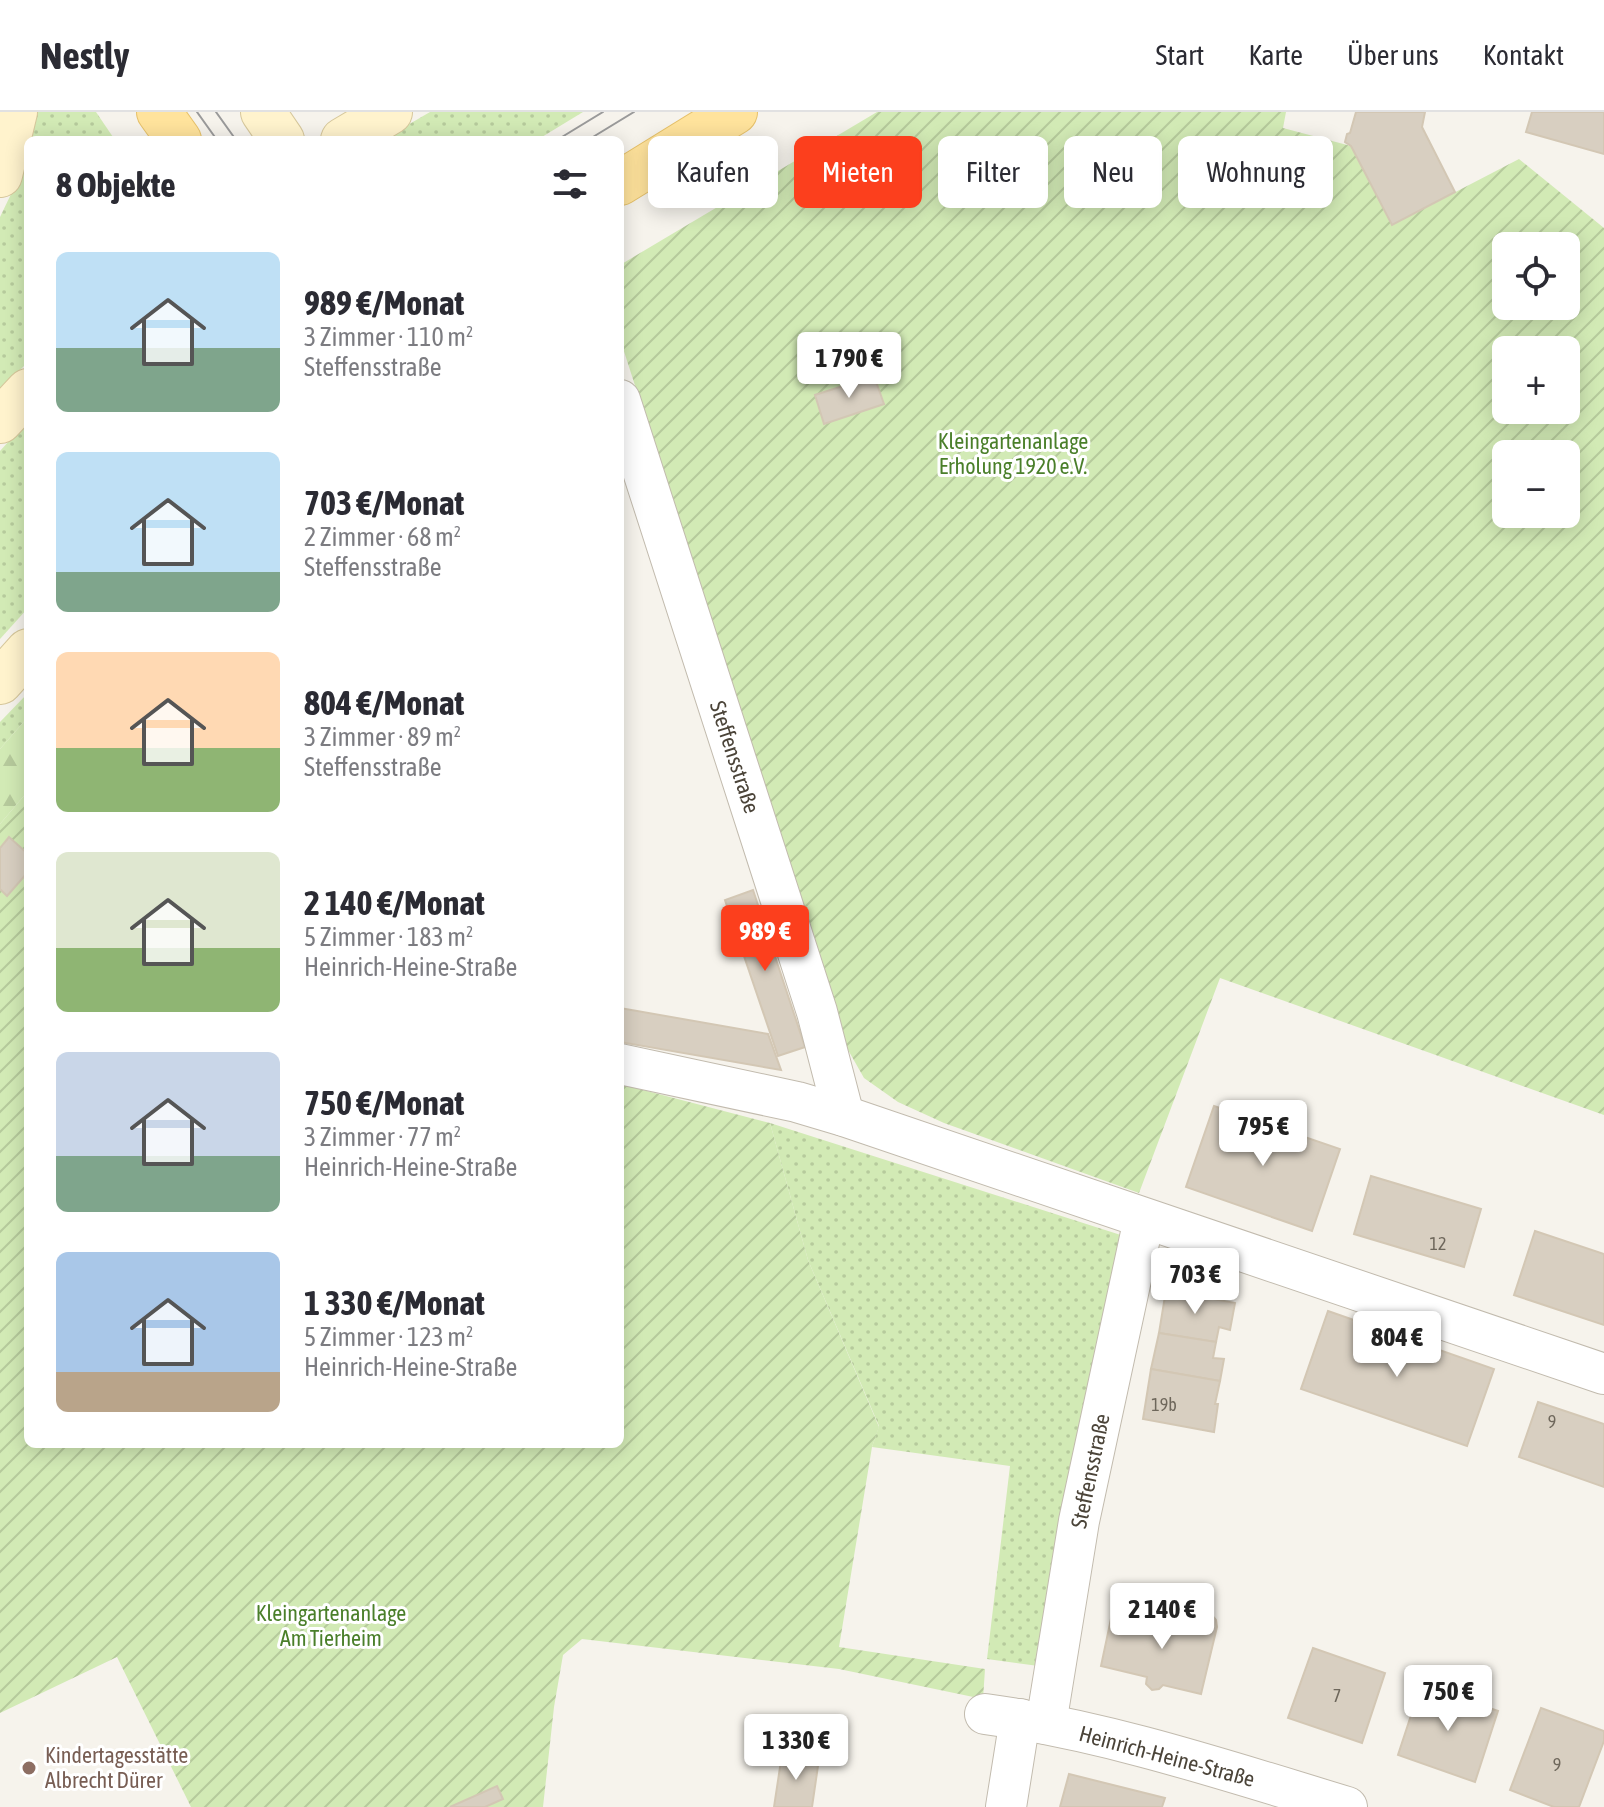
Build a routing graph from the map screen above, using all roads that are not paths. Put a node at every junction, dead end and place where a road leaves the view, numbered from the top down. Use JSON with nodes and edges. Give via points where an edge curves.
{"nodes":[{"id":1,"x":15,"y":112,"type":"edge"},
{"id":2,"x":159,"y":112,"type":"edge"},
{"id":3,"x":390,"y":112,"type":"edge"},
{"id":4,"x":735,"y":112,"type":"edge"},
{"id":5,"x":176,"y":136,"type":"edge"},
{"id":6,"x":350,"y":136,"type":"edge"},
{"id":7,"x":0,"y":175,"type":"edge"},
{"id":8,"x":624,"y":181,"type":"edge"},
{"id":9,"x":24,"y":395,"type":"edge"},
{"id":10,"x":624,"y":412,"type":"edge"},
{"id":11,"x":0,"y":421,"type":"edge"},
{"id":12,"x":24,"y":655,"type":"edge"},
{"id":13,"x":0,"y":682,"type":"edge"},
{"id":14,"x":624,"y":1065,"type":"edge"},
{"id":15,"x":844,"y":1116,"type":"junction"},
{"id":16,"x":1144,"y":1219,"type":"junction"},
{"id":17,"x":1604,"y":1374,"type":"edge"},
{"id":18,"x":1017,"y":1719,"type":"junction"},
{"id":19,"x":1006,"y":1807,"type":"edge"},
{"id":20,"x":1347,"y":1807,"type":"edge"}],
"edges":[{"from":1,"to":7,"type":"main road"},
{"from":2,"to":5,"type":"main road"},
{"from":3,"to":6,"type":"main road"},
{"from":4,"to":8,"type":"main road"},
{"from":9,"to":11,"type":"main road"},
{"from":10,"to":15,"type":"street","name":"Steffensstraße","via":[[817,1012]]},
{"from":12,"to":13,"type":"main road"},
{"from":14,"to":15,"type":"street"},
{"from":15,"to":16,"type":"street"},
{"from":16,"to":17,"type":"street"},
{"from":16,"to":18,"type":"street","name":"Steffensstraße","via":[[1079,1521]]},
{"from":18,"to":19,"type":"street","name":"Steffensstraße"},
{"from":18,"to":20,"type":"street","name":"Heinrich-Heine-Straße","via":[[1147,1749]]}]}
